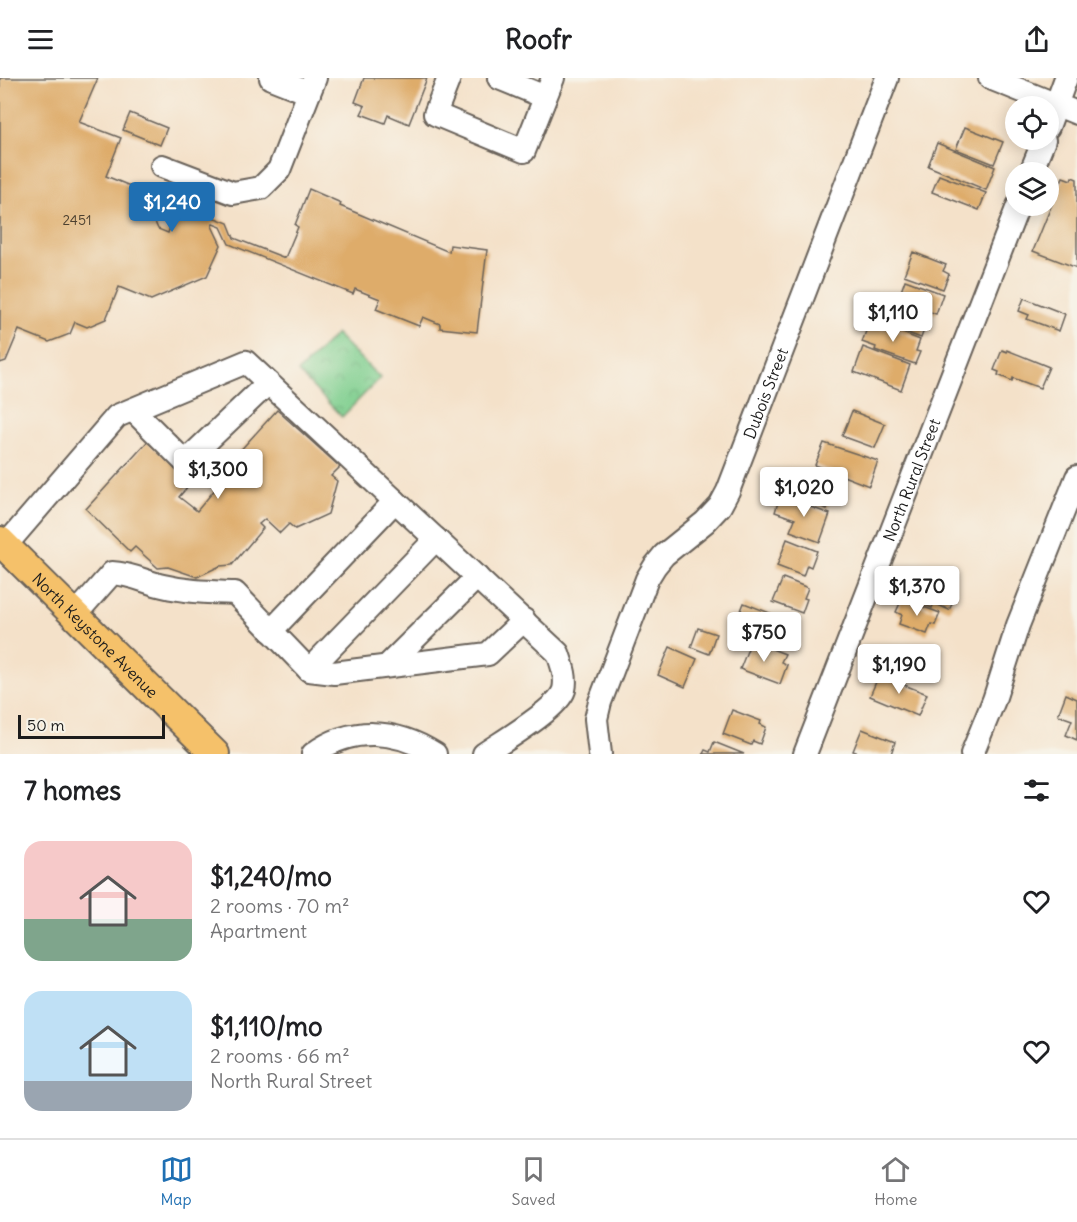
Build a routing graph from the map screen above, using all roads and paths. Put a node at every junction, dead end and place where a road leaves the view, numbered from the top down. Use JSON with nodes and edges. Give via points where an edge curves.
{"nodes":[{"id":1,"x":271,"y":78,"type":"edge"},
{"id":2,"x":449,"y":78,"type":"edge"},
{"id":3,"x":499,"y":78,"type":"edge"},
{"id":4,"x":887,"y":78,"type":"edge"},
{"id":5,"x":990,"y":78,"type":"edge"},
{"id":6,"x":1066,"y":78,"type":"edge"},
{"id":7,"x":312,"y":86,"type":"edge"},
{"id":8,"x":549,"y":87,"type":"edge"},
{"id":9,"x":1067,"y":109,"type":"edge"},
{"id":10,"x":162,"y":166,"type":"dead end"},
{"id":11,"x":1014,"y":216,"type":"edge"},
{"id":12,"x":268,"y":383,"type":"junction"},
{"id":13,"x":133,"y":410,"type":"junction"},
{"id":14,"x":1077,"y":477,"type":"edge"},
{"id":15,"x":395,"y":501,"type":"junction"},
{"id":16,"x":436,"y":538,"type":"junction"},
{"id":17,"x":2,"y":543,"type":"edge"},
{"id":18,"x":477,"y":577,"type":"junction"},
{"id":19,"x":75,"y":615,"type":"junction"},
{"id":20,"x":524,"y":620,"type":"junction"},
{"id":21,"x":271,"y":631,"type":"junction"},
{"id":22,"x":387,"y":666,"type":"junction"},
{"id":23,"x":309,"y":670,"type":"junction"},
{"id":24,"x":215,"y":754,"type":"edge"},
{"id":25,"x":313,"y":754,"type":"edge"},
{"id":26,"x":435,"y":754,"type":"edge"},
{"id":27,"x":484,"y":754,"type":"edge"},
{"id":28,"x":600,"y":754,"type":"edge"},
{"id":29,"x":805,"y":754,"type":"edge"},
{"id":30,"x":972,"y":754,"type":"edge"}],
"edges":[{"from":1,"to":7,"type":"street"},
{"from":2,"to":8,"type":"street","via":[[435,114],[524,151]]},
{"from":3,"to":8,"type":"street"},
{"from":4,"to":28,"type":"street","name":"Dubois Street","via":[[728,491],[720,507],[664,555],[648,579],[600,702],[596,719]]},
{"from":5,"to":9,"type":"street"},
{"from":6,"to":9,"type":"street"},
{"from":7,"to":10,"type":"street","via":[[279,170],[261,188],[233,193]]},
{"from":11,"to":29,"type":"street","name":"North Rural Street"},
{"from":12,"to":13,"type":"street","via":[[246,362]]},
{"from":12,"to":13,"type":"street","via":[[185,462]]},
{"from":12,"to":15,"type":"street"},
{"from":13,"to":17,"type":"street","via":[[117,416],[45,500]]},
{"from":14,"to":30,"type":"street"},
{"from":15,"to":16,"type":"street"},
{"from":15,"to":21,"type":"street"},
{"from":16,"to":18,"type":"street"},
{"from":16,"to":23,"type":"street"},
{"from":17,"to":19,"type":"main road","name":"North Keystone Avenue"},
{"from":18,"to":20,"type":"street"},
{"from":18,"to":22,"type":"street"},
{"from":19,"to":21,"type":"street","via":[[112,573],[127,573],[188,592],[236,593]]},
{"from":19,"to":24,"type":"main road","name":"North Keystone Avenue"},
{"from":20,"to":22,"type":"street","via":[[488,654]]},
{"from":20,"to":27,"type":"street","via":[[558,653],[564,670],[564,690],[556,704]]},
{"from":21,"to":23,"type":"street"},
{"from":22,"to":23,"type":"street","via":[[334,673]]},
{"from":25,"to":26,"type":"street","via":[[340,739],[377,733],[404,738]]}]}
